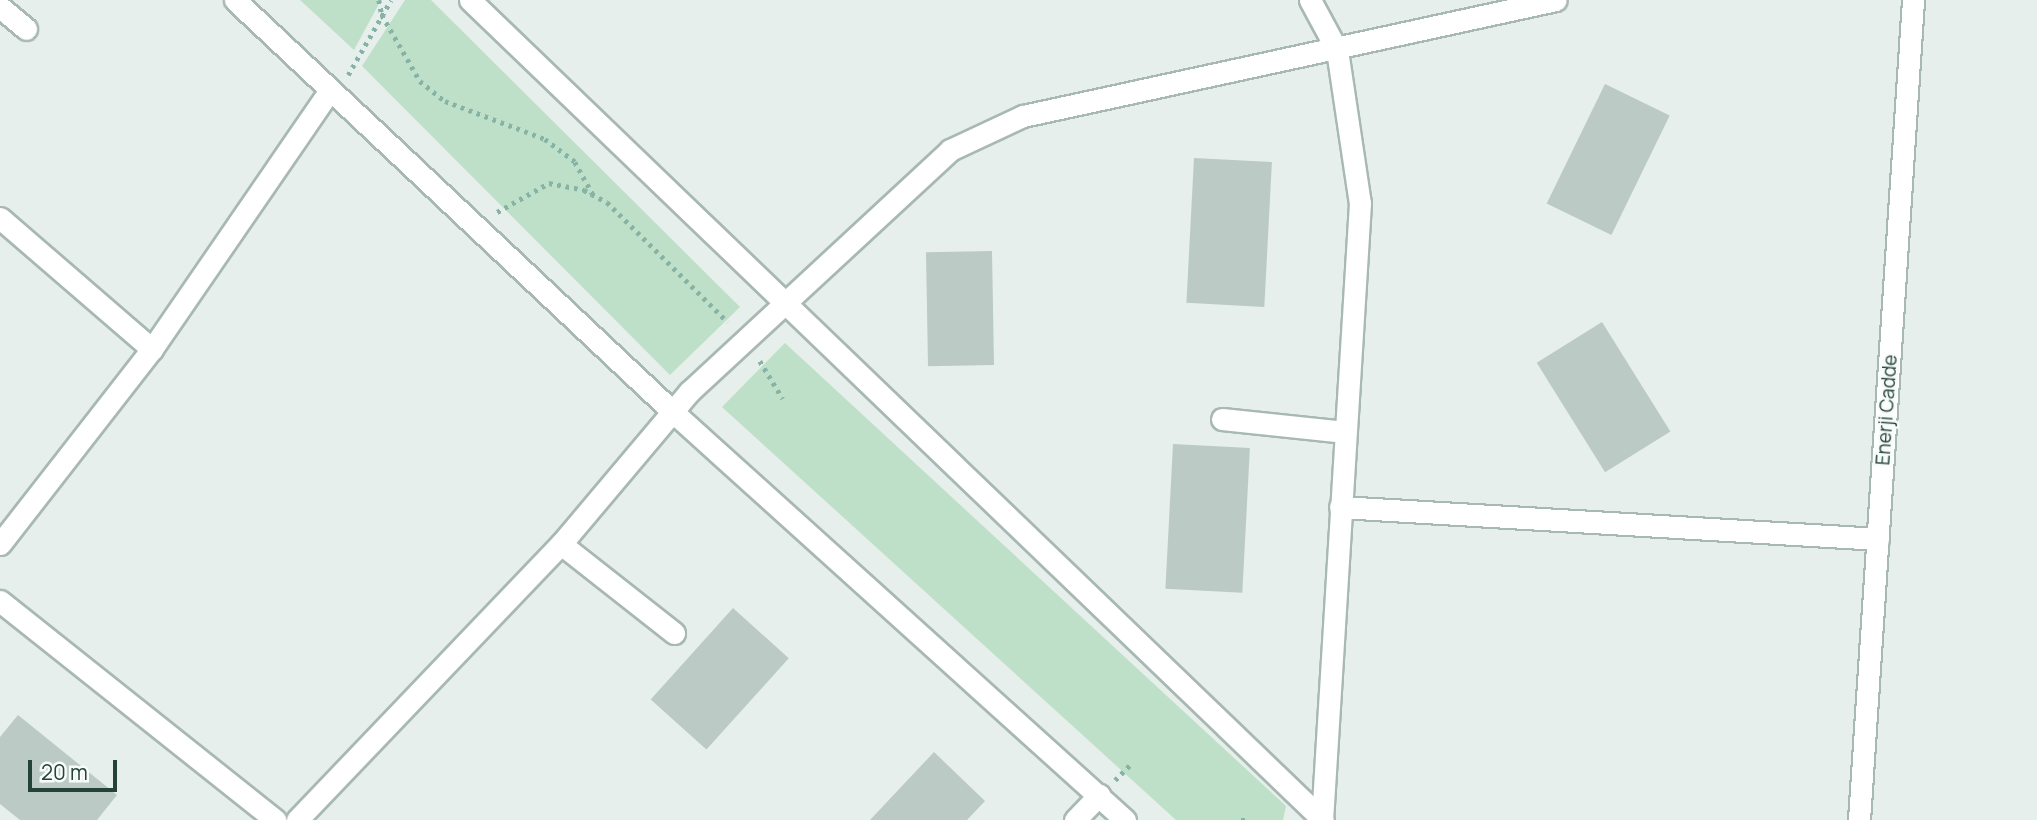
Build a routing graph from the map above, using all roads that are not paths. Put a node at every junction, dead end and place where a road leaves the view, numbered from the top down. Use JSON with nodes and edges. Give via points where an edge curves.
{"nodes":[{"id":1,"x":235,"y":0,"type":"edge"},
{"id":2,"x":470,"y":0,"type":"edge"},
{"id":3,"x":1310,"y":0,"type":"edge"},
{"id":4,"x":1556,"y":0,"type":"edge"},
{"id":5,"x":1913,"y":0,"type":"edge"},
{"id":6,"x":0,"y":7,"type":"edge"},
{"id":7,"x":26,"y":29,"type":"dead end"},
{"id":8,"x":1337,"y":50,"type":"junction"},
{"id":9,"x":332,"y":94,"type":"junction"},
{"id":10,"x":0,"y":218,"type":"edge"},
{"id":11,"x":783,"y":303,"type":"junction"},
{"id":12,"x":152,"y":349,"type":"junction"},
{"id":13,"x":673,"y":412,"type":"junction"},
{"id":14,"x":1222,"y":419,"type":"dead end"},
{"id":15,"x":1345,"y":432,"type":"junction"},
{"id":16,"x":1340,"y":507,"type":"junction"},
{"id":17,"x":1878,"y":538,"type":"junction"},
{"id":18,"x":0,"y":544,"type":"edge"},
{"id":19,"x":561,"y":544,"type":"junction"},
{"id":20,"x":0,"y":601,"type":"edge"},
{"id":21,"x":674,"y":633,"type":"dead end"},
{"id":22,"x":1099,"y":795,"type":"junction"},
{"id":23,"x":275,"y":820,"type":"edge"},
{"id":24,"x":297,"y":820,"type":"edge"},
{"id":25,"x":1075,"y":820,"type":"edge"},
{"id":26,"x":1125,"y":820,"type":"edge"},
{"id":27,"x":1322,"y":820,"type":"edge"},
{"id":28,"x":1859,"y":820,"type":"edge"}],
"edges":[{"from":1,"to":9,"type":"street"},
{"from":2,"to":11,"type":"street"},
{"from":3,"to":8,"type":"street"},
{"from":4,"to":8,"type":"street"},
{"from":5,"to":17,"type":"street","name":"Enerji Cadde"},
{"from":6,"to":7,"type":"street"},
{"from":8,"to":11,"type":"street","via":[[1023,116],[991,127],[950,150]]},
{"from":8,"to":15,"type":"street","via":[[1360,203]]},
{"from":9,"to":12,"type":"street"},
{"from":9,"to":13,"type":"street"},
{"from":10,"to":12,"type":"street"},
{"from":11,"to":13,"type":"street"},
{"from":11,"to":27,"type":"street"},
{"from":12,"to":18,"type":"street"},
{"from":13,"to":19,"type":"street"},
{"from":13,"to":22,"type":"street"},
{"from":14,"to":15,"type":"street"},
{"from":15,"to":16,"type":"street"},
{"from":16,"to":17,"type":"street"},
{"from":16,"to":27,"type":"street"},
{"from":17,"to":28,"type":"street","name":"Enerji Cadde"},
{"from":19,"to":21,"type":"street"},
{"from":19,"to":24,"type":"street"},
{"from":20,"to":23,"type":"street"},
{"from":22,"to":25,"type":"street"},
{"from":22,"to":26,"type":"street"}]}
